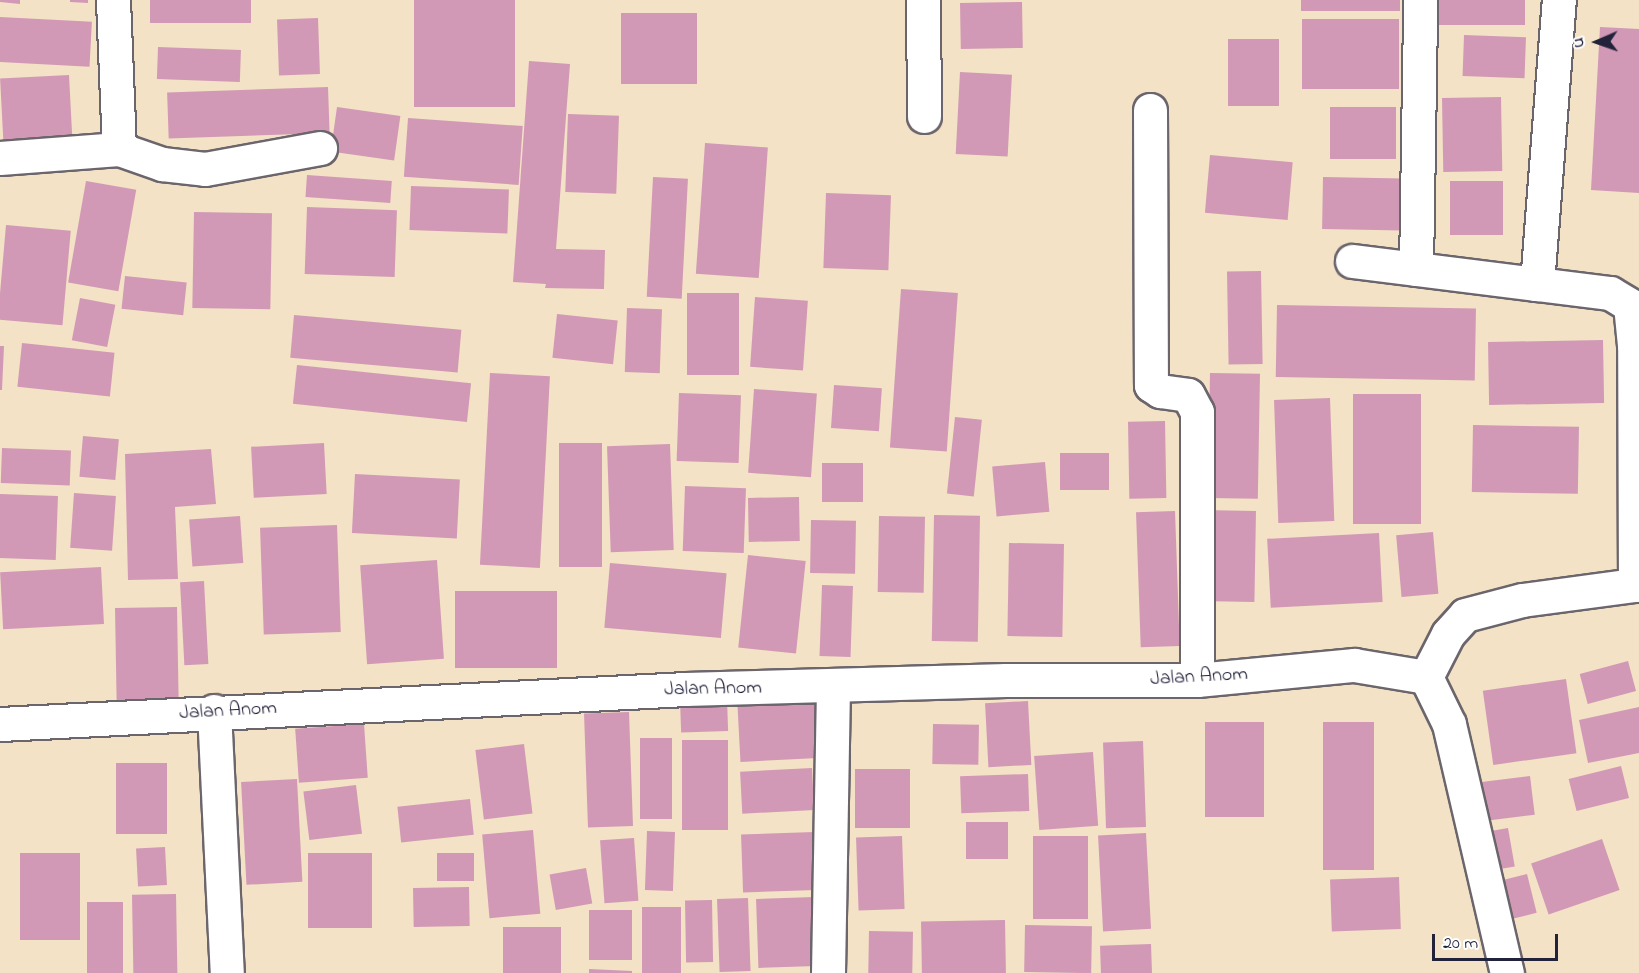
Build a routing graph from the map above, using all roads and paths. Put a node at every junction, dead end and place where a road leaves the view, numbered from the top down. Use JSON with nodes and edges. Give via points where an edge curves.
{"nodes":[{"id":1,"x":113,"y":0,"type":"edge"},
{"id":2,"x":922,"y":0,"type":"edge"},
{"id":3,"x":1420,"y":0,"type":"edge"},
{"id":4,"x":1559,"y":0,"type":"edge"},
{"id":5,"x":1150,"y":110,"type":"dead end"},
{"id":6,"x":924,"y":116,"type":"dead end"},
{"id":7,"x":320,"y":148,"type":"dead end"},
{"id":8,"x":119,"y":149,"type":"junction"},
{"id":9,"x":0,"y":158,"type":"edge"},
{"id":10,"x":1352,"y":261,"type":"dead end"},
{"id":11,"x":1416,"y":269,"type":"junction"},
{"id":12,"x":1537,"y":284,"type":"junction"},
{"id":13,"x":1637,"y":585,"type":"edge"},
{"id":14,"x":1426,"y":677,"type":"junction"},
{"id":15,"x":1197,"y":680,"type":"junction"},
{"id":16,"x":833,"y":687,"type":"junction"},
{"id":17,"x":214,"y":711,"type":"junction"},
{"id":18,"x":0,"y":724,"type":"edge"},
{"id":19,"x":227,"y":973,"type":"edge"},
{"id":20,"x":828,"y":973,"type":"edge"},
{"id":21,"x":1506,"y":973,"type":"edge"}],
"edges":[{"from":1,"to":8,"type":"street"},
{"from":2,"to":6,"type":"street"},
{"from":3,"to":11,"type":"street"},
{"from":4,"to":12,"type":"street"},
{"from":5,"to":15,"type":"street","via":[[1151,385],[1160,391],[1188,395],[1197,412]]},
{"from":7,"to":8,"type":"street","via":[[205,169],[162,164]]},
{"from":8,"to":9,"type":"street"},
{"from":10,"to":11,"type":"street"},
{"from":11,"to":12,"type":"street"},
{"from":12,"to":13,"type":"street","via":[[1610,293],[1630,305]]},
{"from":13,"to":14,"type":"street","via":[[1522,600],[1466,615],[1448,634]]},
{"from":14,"to":15,"type":"street","name":"Jalan Anom","via":[[1354,665]]},
{"from":14,"to":21,"type":"street","via":[[1449,724]]},
{"from":15,"to":16,"type":"street","name":"Jalan Anom","via":[[1006,680]]},
{"from":16,"to":17,"type":"street","name":"Jalan Anom","via":[[685,689]]},
{"from":16,"to":20,"type":"street"},
{"from":17,"to":18,"type":"street","name":"Jalan Anom"},
{"from":17,"to":19,"type":"street"}]}
